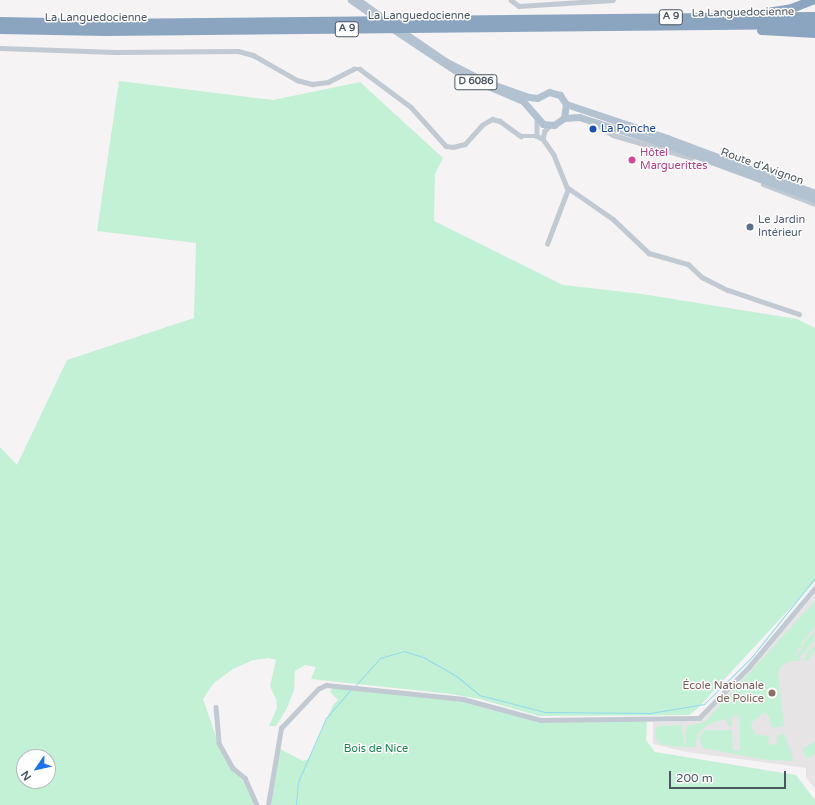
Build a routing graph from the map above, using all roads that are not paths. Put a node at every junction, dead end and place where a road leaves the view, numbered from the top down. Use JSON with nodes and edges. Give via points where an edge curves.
{"nodes":[{"id":1,"x":352,"y":0,"type":"edge"},
{"id":2,"x":358,"y":0,"type":"edge"},
{"id":3,"x":511,"y":0,"type":"edge"},
{"id":4,"x":613,"y":0,"type":"edge"},
{"id":5,"x":812,"y":0,"type":"edge"},
{"id":6,"x":364,"y":7,"type":"junction"},
{"id":7,"x":815,"y":16,"type":"edge"},
{"id":8,"x":754,"y":17,"type":"junction"},
{"id":9,"x":0,"y":21,"type":"edge"},
{"id":10,"x":815,"y":24,"type":"edge"},
{"id":11,"x":749,"y":25,"type":"junction"},
{"id":12,"x":0,"y":29,"type":"edge"},
{"id":13,"x":815,"y":33,"type":"edge"},
{"id":14,"x":418,"y":45,"type":"junction"},
{"id":15,"x":0,"y":48,"type":"edge"},
{"id":16,"x":539,"y":96,"type":"junction"},
{"id":17,"x":566,"y":104,"type":"junction"},
{"id":18,"x":536,"y":117,"type":"junction"},
{"id":19,"x":564,"y":118,"type":"junction"},
{"id":20,"x":589,"y":120,"type":"junction"},
{"id":21,"x":550,"y":126,"type":"junction"},
{"id":22,"x":537,"y":136,"type":"junction"},
{"id":23,"x":543,"y":139,"type":"junction"},
{"id":24,"x":568,"y":189,"type":"junction"},
{"id":25,"x":815,"y":193,"type":"edge"},
{"id":26,"x":815,"y":199,"type":"edge"},
{"id":27,"x":815,"y":204,"type":"edge"},
{"id":28,"x":547,"y":244,"type":"dead end"},
{"id":29,"x":799,"y":314,"type":"dead end"},
{"id":30,"x":815,"y":588,"type":"edge"},
{"id":31,"x":216,"y":707,"type":"dead end"},
{"id":32,"x":256,"y":805,"type":"edge"},
{"id":33,"x":268,"y":805,"type":"edge"}],
"edges":[{"from":1,"to":6,"type":"main road","number":"D 6086"},
{"from":2,"to":6,"type":"main road","number":"D 6086"},
{"from":3,"to":4,"type":"street","via":[[519,6]]},
{"from":5,"to":8,"type":"highway"},
{"from":6,"to":14,"type":"main road","number":"D 6086"},
{"from":7,"to":8,"type":"highway","name":"La Languedocienne","number":"A 9"},
{"from":8,"to":9,"type":"highway","name":"La Languedocienne","number":"A 9","via":[[104,23]]},
{"from":10,"to":11,"type":"highway","name":"La Languedocienne","number":"A 9"},
{"from":11,"to":12,"type":"highway","name":"La Languedocienne","number":"A 9","via":[[105,31]]},
{"from":11,"to":13,"type":"highway","via":[[761,30]]},
{"from":14,"to":16,"type":"main road","number":"D 6086","via":[[488,83],[529,97]]},
{"from":14,"to":18,"type":"main road","number":"D 6086","via":[[467,77],[523,100]]},
{"from":15,"to":22,"type":"street","via":[[115,52],[238,51],[253,55],[300,82],[312,84],[324,83],[360,68],[411,107],[446,146],[465,144],[482,125],[492,119],[500,121],[521,136]]},
{"from":16,"to":17,"type":"main road","via":[[555,93]]},
{"from":16,"to":18,"type":"main road","via":[[534,104]]},
{"from":17,"to":19,"type":"main road"},
{"from":17,"to":25,"type":"main road","name":"Route d'Avignon","via":[[668,138]]},
{"from":18,"to":21,"type":"main road"},
{"from":18,"to":22,"type":"street"},
{"from":19,"to":20,"type":"main road","name":"Route d'Avignon","via":[[579,117]]},
{"from":19,"to":21,"type":"main road"},
{"from":20,"to":26,"type":"main road","name":"Route d'Avignon","via":[[670,146]]},
{"from":20,"to":27,"type":"street","via":[[612,135],[689,157]]},
{"from":21,"to":23,"type":"street"},
{"from":22,"to":23,"type":"street"},
{"from":23,"to":24,"type":"street","via":[[554,155]]},
{"from":24,"to":28,"type":"street"},
{"from":24,"to":29,"type":"street","via":[[613,219],[649,253],[690,266],[722,288]]},
{"from":30,"to":33,"type":"street","via":[[748,668],[699,718],[541,720],[463,699],[326,685],[318,689],[281,728]]},
{"from":31,"to":32,"type":"street","via":[[220,743],[233,768],[245,778]]}]}
